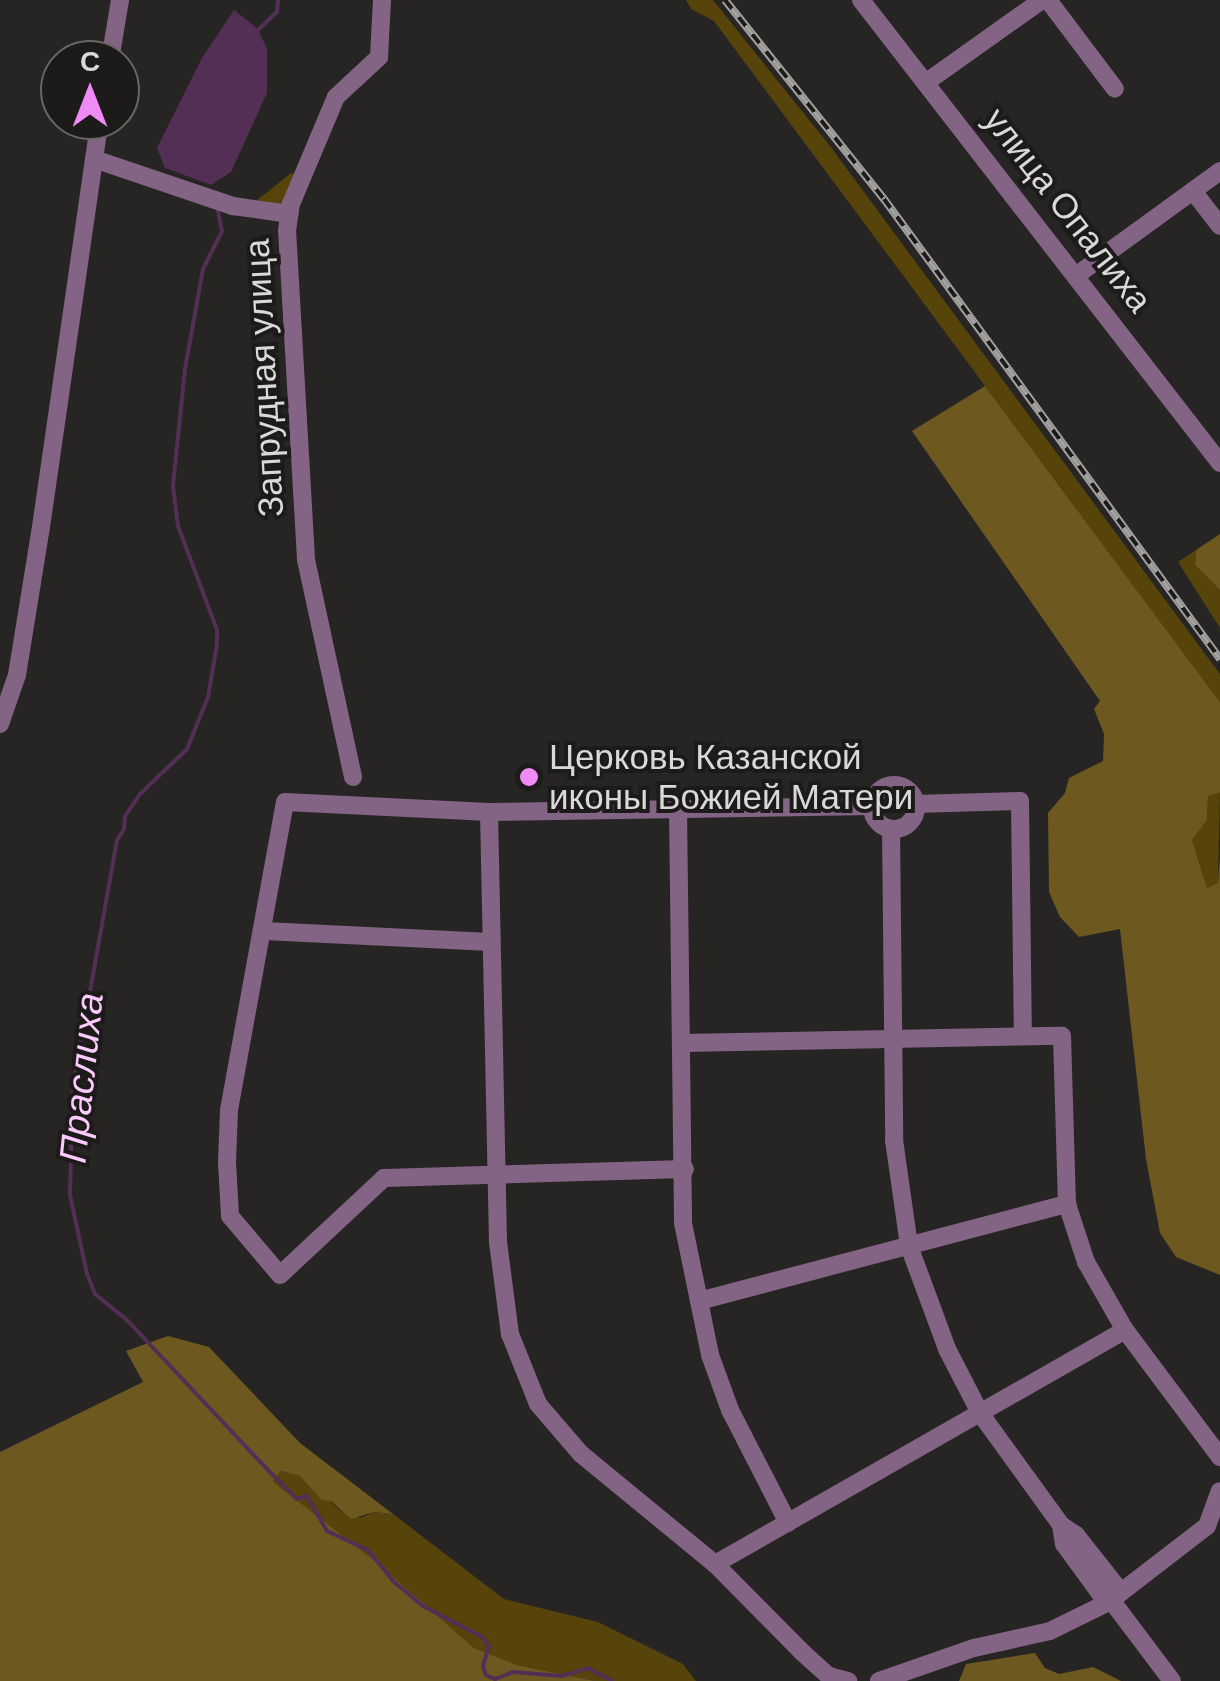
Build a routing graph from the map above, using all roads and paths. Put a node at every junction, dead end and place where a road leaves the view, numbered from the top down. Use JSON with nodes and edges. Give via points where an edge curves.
{"nodes":[{"id":1,"x":120,"y":0,"type":"edge"},
{"id":2,"x":382,"y":0,"type":"edge"},
{"id":3,"x":861,"y":0,"type":"edge"},
{"id":4,"x":1045,"y":0,"type":"edge"},
{"id":5,"x":113,"y":40,"type":"edge"},
{"id":6,"x":928,"y":81,"type":"junction"},
{"id":7,"x":1115,"y":89,"type":"dead end"},
{"id":8,"x":97,"y":140,"type":"edge"},
{"id":9,"x":94,"y":160,"type":"junction"},
{"id":10,"x":1220,"y":171,"type":"edge"},
{"id":11,"x":1193,"y":191,"type":"junction"},
{"id":12,"x":289,"y":214,"type":"junction"},
{"id":13,"x":1220,"y":226,"type":"edge"},
{"id":14,"x":1078,"y":275,"type":"junction"},
{"id":15,"x":1220,"y":463,"type":"edge"},
{"id":16,"x":0,"y":724,"type":"edge"},
{"id":17,"x":352,"y":777,"type":"dead end"},
{"id":18,"x":916,"y":804,"type":"junction"},
{"id":19,"x":872,"y":806,"type":"junction"},
{"id":20,"x":678,"y":808,"type":"junction"},
{"id":21,"x":489,"y":812,"type":"junction"},
{"id":22,"x":892,"y":829,"type":"junction"},
{"id":23,"x":264,"y":931,"type":"junction"},
{"id":24,"x":491,"y":942,"type":"junction"},
{"id":25,"x":1023,"y":1034,"type":"junction"},
{"id":26,"x":894,"y":1038,"type":"junction"},
{"id":27,"x":682,"y":1043,"type":"junction"},
{"id":28,"x":685,"y":1169,"type":"junction"},
{"id":29,"x":498,"y":1173,"type":"junction"},
{"id":30,"x":1067,"y":1204,"type":"junction"},
{"id":31,"x":909,"y":1246,"type":"junction"},
{"id":32,"x":698,"y":1302,"type":"junction"},
{"id":33,"x":1125,"y":1330,"type":"junction"},
{"id":34,"x":980,"y":1413,"type":"junction"},
{"id":35,"x":1220,"y":1457,"type":"edge"},
{"id":36,"x":1220,"y":1492,"type":"edge"},
{"id":37,"x":788,"y":1522,"type":"junction"},
{"id":38,"x":715,"y":1564,"type":"junction"},
{"id":39,"x":1113,"y":1598,"type":"junction"},
{"id":40,"x":848,"y":1681,"type":"edge"},
{"id":41,"x":879,"y":1681,"type":"edge"},
{"id":42,"x":1172,"y":1681,"type":"edge"}],
"edges":[{"from":1,"to":5,"type":"street"},
{"from":2,"to":12,"type":"street","name":"Запрудная улица","via":[[379,57],[336,97]]},
{"from":3,"to":6,"type":"street","name":"улица Опалиха"},
{"from":4,"to":6,"type":"street"},
{"from":4,"to":7,"type":"street"},
{"from":6,"to":14,"type":"street","name":"улица Опалиха"},
{"from":8,"to":9,"type":"street"},
{"from":9,"to":12,"type":"street","via":[[232,206]]},
{"from":9,"to":16,"type":"street","via":[[17,676]]},
{"from":10,"to":11,"type":"street"},
{"from":11,"to":13,"type":"street"},
{"from":11,"to":14,"type":"street"},
{"from":12,"to":17,"type":"street","name":"Запрудная улица","via":[[306,560]]},
{"from":14,"to":15,"type":"street","name":"улица Опалиха"},
{"from":18,"to":19,"type":"street","via":[[900,785],[886,786]]},
{"from":18,"to":22,"type":"street","via":[[914,817]]},
{"from":18,"to":25,"type":"street","via":[[1020,801]]},
{"from":19,"to":20,"type":"street"},
{"from":19,"to":22,"type":"street","via":[[874,817]]},
{"from":20,"to":21,"type":"street"},
{"from":20,"to":27,"type":"street"},
{"from":21,"to":23,"type":"street","via":[[284,802]]},
{"from":21,"to":24,"type":"street"},
{"from":22,"to":26,"type":"street"},
{"from":23,"to":24,"type":"street"},
{"from":23,"to":29,"type":"street","via":[[229,1110],[230,1216],[280,1275],[384,1178]]},
{"from":24,"to":29,"type":"street"},
{"from":25,"to":26,"type":"street"},
{"from":25,"to":30,"type":"street","via":[[1062,1036]]},
{"from":26,"to":27,"type":"street"},
{"from":26,"to":31,"type":"street","via":[[894,1140]]},
{"from":27,"to":28,"type":"street"},
{"from":28,"to":29,"type":"street"},
{"from":28,"to":32,"type":"street","via":[[683,1223]]},
{"from":29,"to":38,"type":"street","via":[[498,1242],[510,1334],[538,1404],[580,1454]]},
{"from":30,"to":31,"type":"street"},
{"from":30,"to":33,"type":"street","via":[[1086,1262]]},
{"from":31,"to":32,"type":"street"},
{"from":31,"to":34,"type":"street","via":[[947,1350]]},
{"from":32,"to":37,"type":"street","via":[[730,1410]]},
{"from":33,"to":34,"type":"street"},
{"from":33,"to":35,"type":"street"},
{"from":34,"to":37,"type":"street"},
{"from":34,"to":39,"type":"street","via":[[1061,1525],[1064,1544]]},
{"from":36,"to":39,"type":"street","via":[[1207,1526]]},
{"from":37,"to":38,"type":"street"},
{"from":38,"to":40,"type":"street","via":[[828,1676]]},
{"from":39,"to":41,"type":"street","via":[[1050,1631],[974,1648]]},
{"from":39,"to":42,"type":"street"}]}
